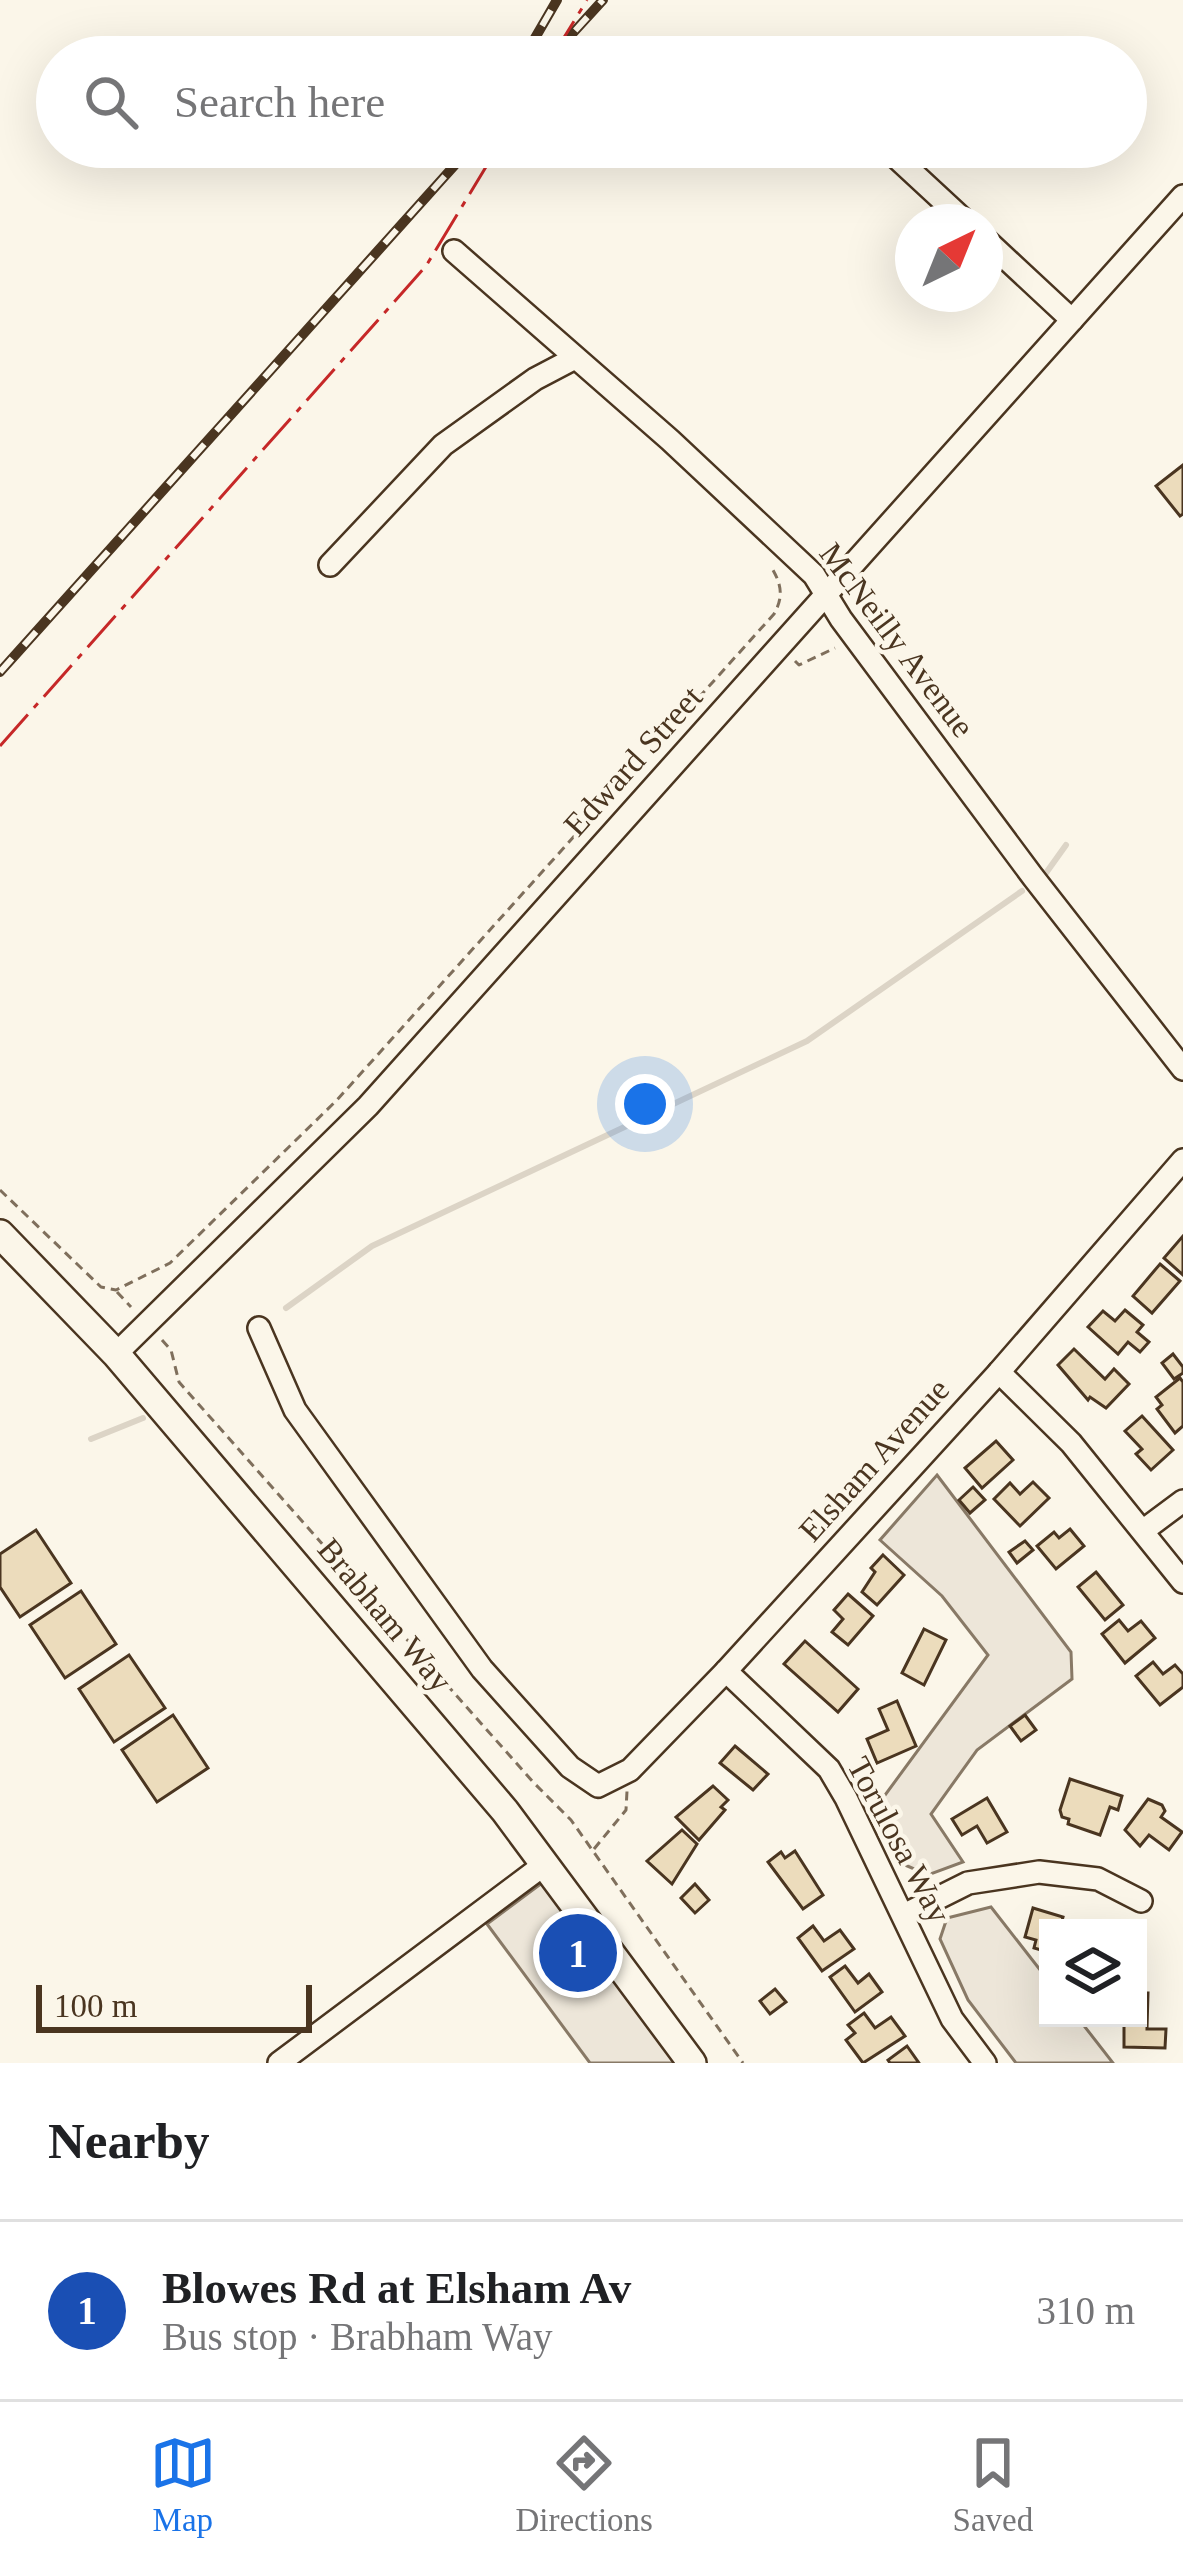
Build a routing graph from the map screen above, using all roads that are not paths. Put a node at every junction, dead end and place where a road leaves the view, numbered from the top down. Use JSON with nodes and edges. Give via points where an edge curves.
{"nodes":[{"id":1,"x":908,"y":168,"type":"edge"},
{"id":2,"x":1183,"y":196,"type":"edge"},
{"id":3,"x":947,"y":204,"type":"edge"},
{"id":4,"x":454,"y":251,"type":"dead end"},
{"id":5,"x":1003,"y":256,"type":"edge"},
{"id":6,"x":1072,"y":320,"type":"junction"},
{"id":7,"x":575,"y":358,"type":"junction"},
{"id":8,"x":330,"y":565,"type":"dead end"},
{"id":9,"x":826,"y":594,"type":"junction"},
{"id":10,"x":1183,"y":1069,"type":"edge"},
{"id":11,"x":1183,"y":1160,"type":"edge"},
{"id":12,"x":0,"y":1234,"type":"edge"},
{"id":13,"x":259,"y":1328,"type":"dead end"},
{"id":14,"x":116,"y":1354,"type":"junction"},
{"id":15,"x":999,"y":1372,"type":"junction"},
{"id":16,"x":1183,"y":1501,"type":"edge"},
{"id":17,"x":1144,"y":1529,"type":"junction"},
{"id":18,"x":1183,"y":1582,"type":"edge"},
{"id":19,"x":725,"y":1672,"type":"junction"},
{"id":20,"x":545,"y":1864,"type":"junction"},
{"id":21,"x":1141,"y":1901,"type":"dead end"},
{"id":22,"x":904,"y":1915,"type":"junction"},
{"id":23,"x":279,"y":2063,"type":"edge"},
{"id":24,"x":692,"y":2063,"type":"edge"},
{"id":25,"x":985,"y":2063,"type":"edge"}],
"edges":[{"from":1,"to":3,"type":"street"},
{"from":2,"to":6,"type":"street","name":"Edward Street"},
{"from":4,"to":7,"type":"street","name":"McNeilly Avenue"},
{"from":5,"to":6,"type":"street"},
{"from":6,"to":9,"type":"street","name":"Edward Street"},
{"from":7,"to":8,"type":"street","via":[[443,445]]},
{"from":7,"to":9,"type":"street","name":"McNeilly Avenue","via":[[814,574]]},
{"from":9,"to":10,"type":"street","name":"McNeilly Avenue"},
{"from":9,"to":14,"type":"street","name":"Edward Street","via":[[368,1106]]},
{"from":11,"to":15,"type":"street","name":"Elsham Avenue"},
{"from":12,"to":14,"type":"main road","name":"Brabham Way"},
{"from":13,"to":19,"type":"street","name":"Elsham Avenue","via":[[295,1410],[482,1669],[570,1767],[598,1786],[630,1770]]},
{"from":14,"to":20,"type":"main road","name":"Brabham Way"},
{"from":15,"to":17,"type":"street"},
{"from":15,"to":19,"type":"street","name":"Elsham Avenue"},
{"from":16,"to":17,"type":"street"},
{"from":17,"to":18,"type":"street"},
{"from":19,"to":22,"type":"street","name":"Torulosa Way","via":[[829,1769]]},
{"from":20,"to":23,"type":"street"},
{"from":20,"to":24,"type":"main road","name":"Brabham Way"},
{"from":21,"to":22,"type":"street","via":[[1098,1879],[1039,1872],[968,1883]]},
{"from":22,"to":25,"type":"street","name":"Torulosa Way","via":[[952,2019]]}]}
